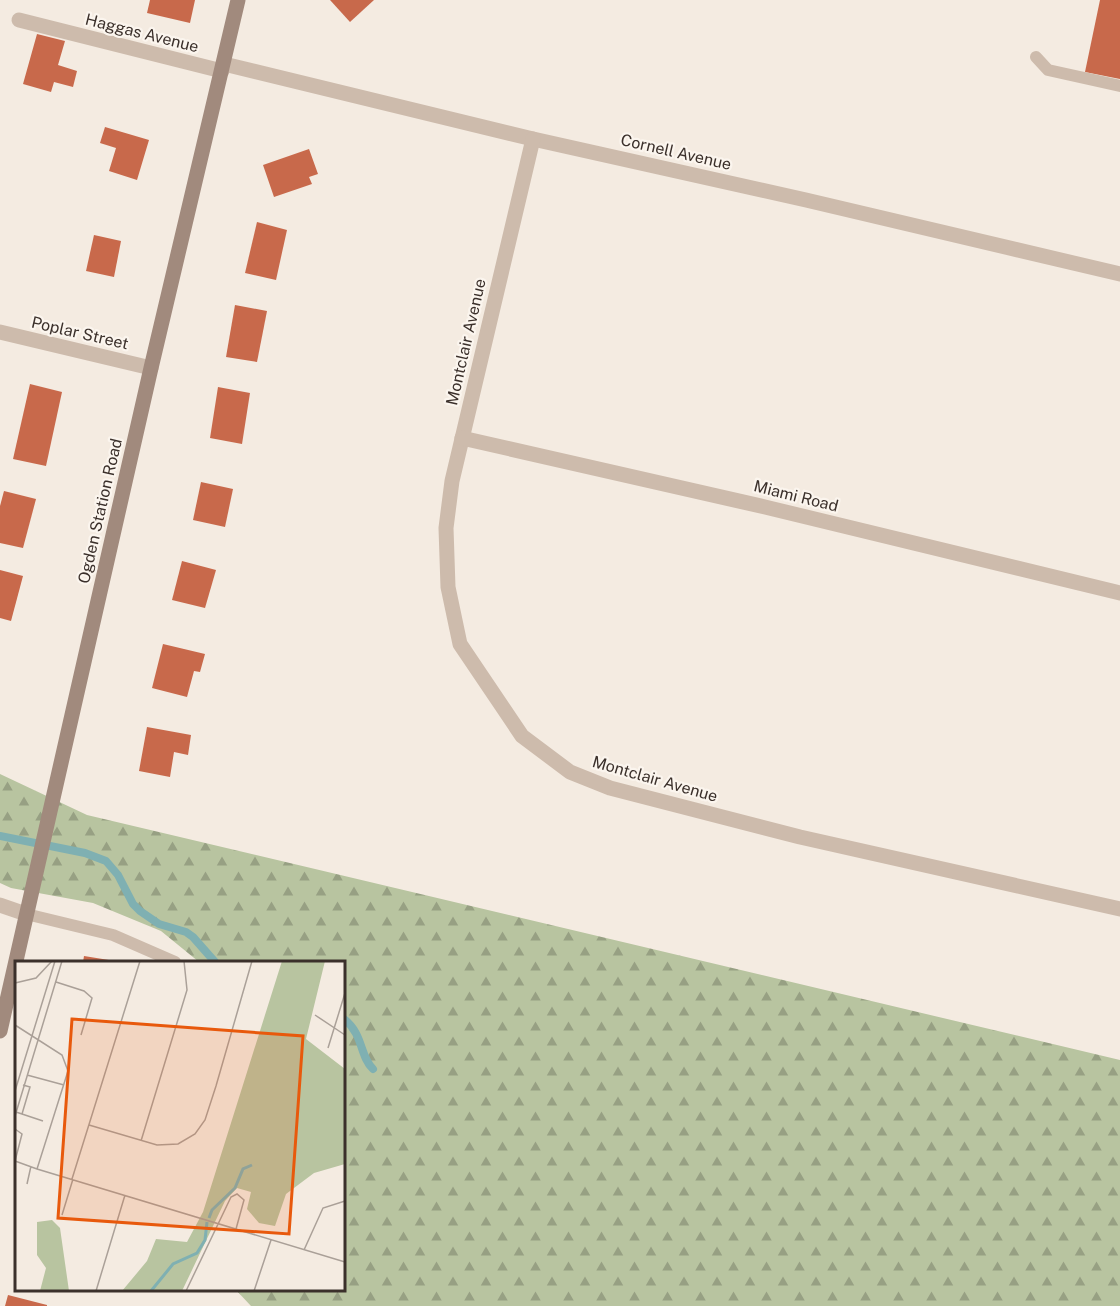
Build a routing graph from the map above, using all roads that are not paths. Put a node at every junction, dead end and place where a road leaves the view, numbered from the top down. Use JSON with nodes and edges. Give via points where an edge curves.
{"nodes":[{"id":1,"x":238,"y":0,"type":"edge"},
{"id":2,"x":19,"y":20,"type":"dead end"},
{"id":3,"x":1036,"y":57,"type":"dead end"},
{"id":4,"x":223,"y":68,"type":"junction"},
{"id":5,"x":1120,"y":86,"type":"edge"},
{"id":6,"x":533,"y":139,"type":"junction"},
{"id":7,"x":1120,"y":274,"type":"edge"},
{"id":8,"x":0,"y":332,"type":"edge"},
{"id":9,"x":151,"y":368,"type":"junction"},
{"id":10,"x":462,"y":438,"type":"junction"},
{"id":11,"x":1120,"y":593,"type":"edge"},
{"id":12,"x":0,"y":905,"type":"edge"},
{"id":13,"x":1120,"y":909,"type":"edge"},
{"id":14,"x":26,"y":914,"type":"junction"},
{"id":15,"x":18,"y":961,"type":"edge"},
{"id":16,"x":171,"y":961,"type":"edge"},
{"id":17,"x":15,"y":982,"type":"edge"},
{"id":18,"x":11,"y":1007,"type":"edge"},
{"id":19,"x":0,"y":1031,"type":"edge"}],
"edges":[{"from":1,"to":4,"type":"street","name":"Ogden Station Road"},
{"from":2,"to":4,"type":"street","name":"Haggas Avenue"},
{"from":3,"to":5,"type":"lane","via":[[1048,70]]},
{"from":4,"to":6,"type":"street","name":"Cornell Avenue"},
{"from":4,"to":9,"type":"street","name":"Ogden Station Road"},
{"from":6,"to":7,"type":"street","name":"Cornell Avenue"},
{"from":6,"to":10,"type":"street","name":"Montclair Avenue"},
{"from":8,"to":9,"type":"street","name":"Poplar Street"},
{"from":9,"to":14,"type":"street","name":"Ogden Station Road"},
{"from":10,"to":11,"type":"street","name":"Miami Road"},
{"from":10,"to":13,"type":"street","name":"Montclair Avenue","via":[[446,528],[448,587],[460,644],[522,736],[570,772],[610,788],[800,837]]},
{"from":12,"to":14,"type":"street"},
{"from":14,"to":15,"type":"street","name":"Ogden Station Road"},
{"from":14,"to":16,"type":"lane","via":[[113,935]]},
{"from":17,"to":18,"type":"street","name":"Ogden Station Road"},
{"from":18,"to":19,"type":"street","name":"Ogden Station Road"}]}
